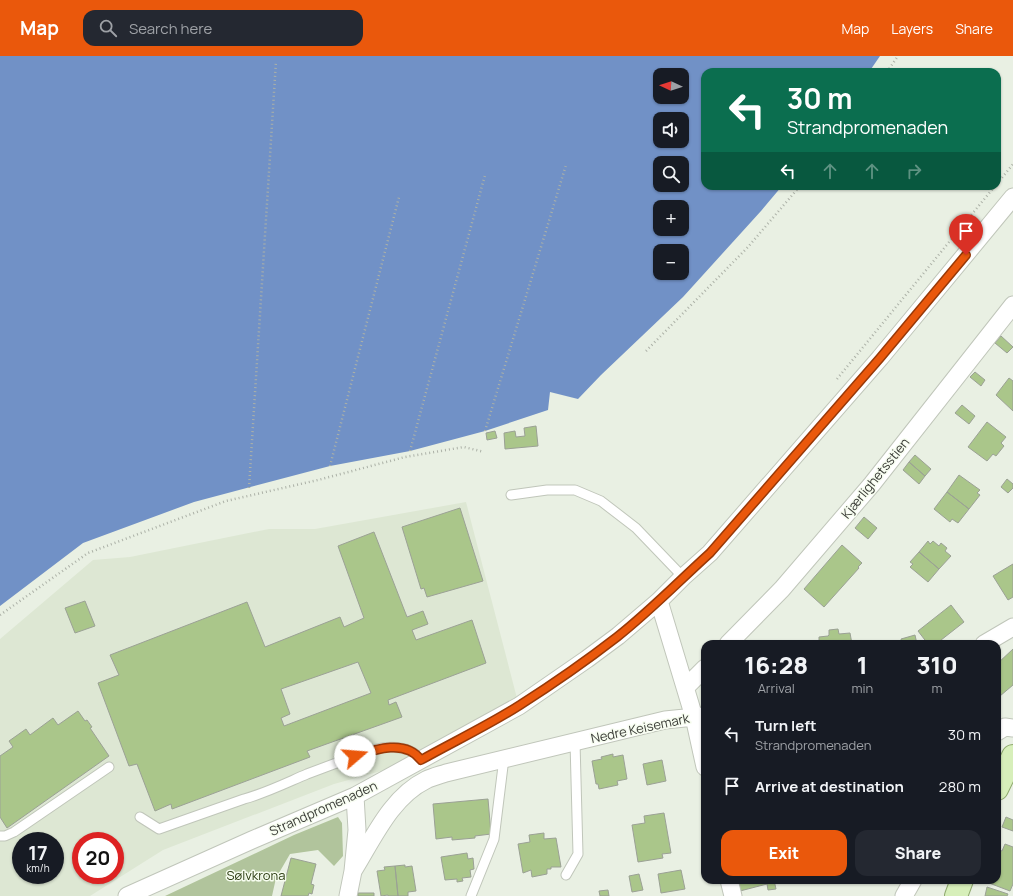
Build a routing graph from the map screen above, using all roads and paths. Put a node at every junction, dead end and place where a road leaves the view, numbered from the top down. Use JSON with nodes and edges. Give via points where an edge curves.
{"nodes":[{"id":1,"x":898,"y":56,"type":"edge"},
{"id":2,"x":276,"y":61,"type":"dead end"},
{"id":3,"x":890,"y":68,"type":"edge"},
{"id":4,"x":1013,"y":164,"type":"edge"},
{"id":5,"x":566,"y":165,"type":"dead end"},
{"id":6,"x":485,"y":175,"type":"dead end"},
{"id":7,"x":1001,"y":179,"type":"edge"},
{"id":8,"x":797,"y":190,"type":"edge"},
{"id":9,"x":992,"y":190,"type":"edge"},
{"id":10,"x":399,"y":197,"type":"dead end"},
{"id":11,"x":1013,"y":197,"type":"edge"},
{"id":12,"x":1013,"y":305,"type":"edge"},
{"id":13,"x":646,"y":350,"type":"dead end"},
{"id":14,"x":833,"y":383,"type":"dead end"},
{"id":15,"x":485,"y":431,"type":"dead end"},
{"id":16,"x":410,"y":451,"type":"dead end"},
{"id":17,"x":484,"y":452,"type":"dead end"},
{"id":18,"x":330,"y":466,"type":"dead end"},
{"id":19,"x":249,"y":488,"type":"dead end"},
{"id":20,"x":512,"y":495,"type":"dead end"},
{"id":21,"x":683,"y":577,"type":"junction"},
{"id":22,"x":659,"y":601,"type":"junction"},
{"id":23,"x":0,"y":616,"type":"edge"},
{"id":24,"x":1013,"y":627,"type":"edge"},
{"id":25,"x":732,"y":640,"type":"edge"},
{"id":26,"x":991,"y":640,"type":"edge"},
{"id":27,"x":701,"y":672,"type":"edge"},
{"id":28,"x":686,"y":687,"type":"junction"},
{"id":29,"x":699,"y":716,"type":"edge"},
{"id":30,"x":1013,"y":728,"type":"edge"},
{"id":31,"x":1001,"y":730,"type":"edge"},
{"id":32,"x":701,"y":733,"type":"edge"},
{"id":33,"x":576,"y":742,"type":"junction"},
{"id":34,"x":1013,"y":756,"type":"edge"},
{"id":35,"x":504,"y":758,"type":"junction"},
{"id":36,"x":421,"y":760,"type":"junction"},
{"id":37,"x":109,"y":767,"type":"dead end"},
{"id":38,"x":1001,"y":781,"type":"edge"},
{"id":39,"x":355,"y":796,"type":"junction"},
{"id":40,"x":140,"y":816,"type":"dead end"},
{"id":41,"x":0,"y":836,"type":"edge"},
{"id":42,"x":353,"y":870,"type":"junction"},
{"id":43,"x":566,"y":875,"type":"dead end"},
{"id":44,"x":731,"y":884,"type":"edge"},
{"id":45,"x":911,"y":884,"type":"edge"},
{"id":46,"x":960,"y":884,"type":"edge"},
{"id":47,"x":127,"y":896,"type":"edge"},
{"id":48,"x":348,"y":896,"type":"edge"},
{"id":49,"x":472,"y":896,"type":"edge"},
{"id":50,"x":733,"y":896,"type":"edge"},
{"id":51,"x":904,"y":896,"type":"edge"},
{"id":52,"x":956,"y":896,"type":"edge"}],
"edges":[{"from":1,"to":3,"type":"path"},
{"from":2,"to":19,"type":"path"},
{"from":4,"to":7,"type":"path"},
{"from":5,"to":15,"type":"path"},
{"from":6,"to":16,"type":"path"},
{"from":8,"to":13,"type":"path","via":[[748,247]]},
{"from":9,"to":14,"type":"path"},
{"from":10,"to":18,"type":"path"},
{"from":11,"to":21,"type":"street","name":"Strandpromenaden","via":[[880,358],[710,553]]},
{"from":12,"to":25,"type":"street","name":"Kjærlighetsstien","via":[[872,484],[782,589]]},
{"from":17,"to":23,"type":"path","via":[[464,447],[405,457],[226,501],[88,553]]},
{"from":20,"to":21,"type":"lane","via":[[547,490],[575,490],[601,501],[636,528]]},
{"from":21,"to":22,"type":"street","name":"Strandpromenaden"},
{"from":22,"to":28,"type":"street"},
{"from":22,"to":36,"type":"street","name":"Strandpromenaden","via":[[618,636],[519,706]]},
{"from":24,"to":26,"type":"street"},
{"from":27,"to":28,"type":"street"},
{"from":28,"to":29,"type":"street"},
{"from":29,"to":32,"type":"street"},
{"from":29,"to":33,"type":"street","name":"Nedre Keisemark","via":[[665,720]]},
{"from":30,"to":31,"type":"street"},
{"from":33,"to":35,"type":"street","name":"Nedre Keisemark"},
{"from":33,"to":43,"type":"lane","name":"Nedre Keisemark","via":[[578,854]]},
{"from":34,"to":38,"type":"main road"},
{"from":35,"to":42,"type":"street","name":"Nedre Keisemark","via":[[446,773],[412,789],[395,805]]},
{"from":35,"to":49,"type":"lane","via":[[494,838]]},
{"from":36,"to":39,"type":"street","name":"Strandpromenaden"},
{"from":36,"to":40,"type":"lane","via":[[411,751],[382,748],[307,774],[259,795],[159,829]]},
{"from":37,"to":41,"type":"lane","via":[[14,832]]},
{"from":39,"to":42,"type":"street","via":[[357,830]]},
{"from":39,"to":47,"type":"street","name":"Strandpromenaden"},
{"from":42,"to":48,"type":"street"},
{"from":44,"to":50,"type":"street"},
{"from":45,"to":51,"type":"street"},
{"from":46,"to":52,"type":"main road"}]}
